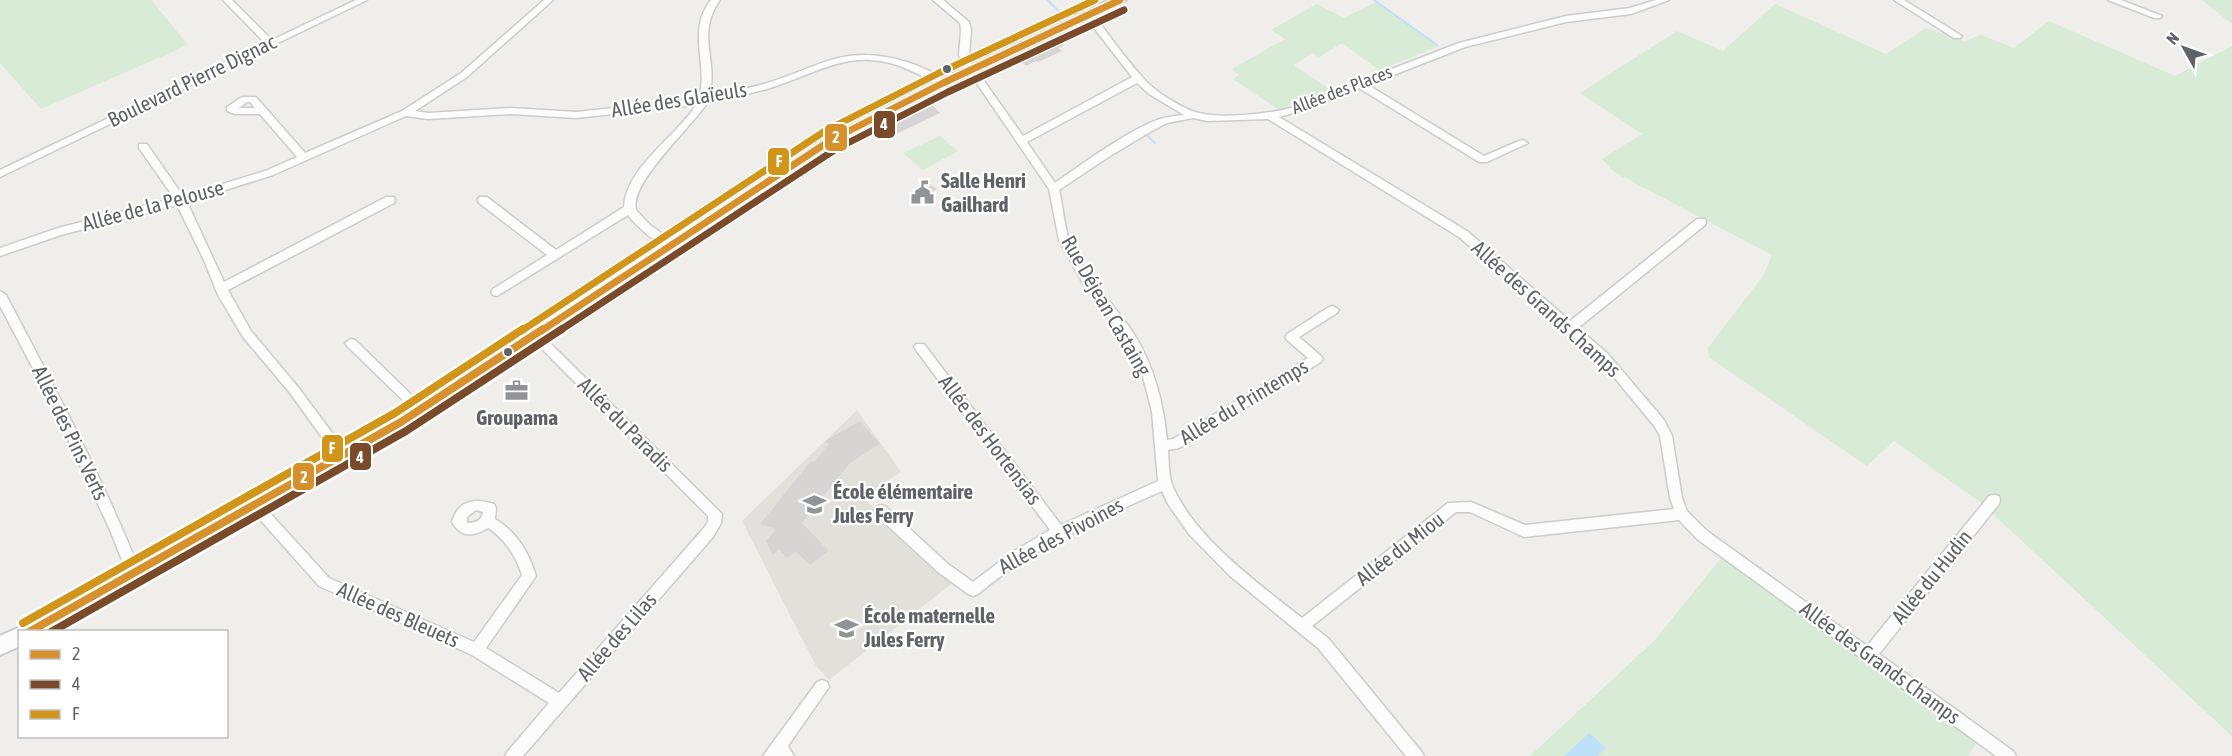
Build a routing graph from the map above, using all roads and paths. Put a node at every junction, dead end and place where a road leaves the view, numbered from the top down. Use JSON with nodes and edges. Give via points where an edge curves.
{"nodes":[{"id":1,"x":227,"y":0,"type":"edge"},
{"id":2,"x":549,"y":0,"type":"edge"},
{"id":3,"x":717,"y":0,"type":"edge"},
{"id":4,"x":937,"y":0,"type":"edge"},
{"id":5,"x":1120,"y":0,"type":"edge"},
{"id":6,"x":1622,"y":0,"type":"edge"},
{"id":7,"x":1665,"y":0,"type":"edge"},
{"id":8,"x":1898,"y":0,"type":"edge"},
{"id":9,"x":2112,"y":0,"type":"edge"},
{"id":10,"x":360,"y":1,"type":"edge"},
{"id":11,"x":1631,"y":11,"type":"junction"},
{"id":12,"x":1089,"y":15,"type":"junction"},
{"id":13,"x":2157,"y":16,"type":"dead end"},
{"id":14,"x":1957,"y":36,"type":"dead end"},
{"id":15,"x":270,"y":43,"type":"junction"},
{"id":16,"x":969,"y":70,"type":"junction"},
{"id":17,"x":1138,"y":78,"type":"junction"},
{"id":18,"x":943,"y":82,"type":"junction"},
{"id":19,"x":1359,"y":84,"type":"junction"},
{"id":20,"x":704,"y":100,"type":"junction"},
{"id":21,"x":264,"y":111,"type":"dead end"},
{"id":22,"x":405,"y":113,"type":"junction"},
{"id":23,"x":1192,"y":115,"type":"junction"},
{"id":24,"x":1270,"y":116,"type":"junction"},
{"id":25,"x":1021,"y":141,"type":"junction"},
{"id":26,"x":1523,"y":143,"type":"dead end"},
{"id":27,"x":143,"y":146,"type":"dead end"},
{"id":28,"x":304,"y":159,"type":"junction"},
{"id":29,"x":0,"y":174,"type":"edge"},
{"id":30,"x":1054,"y":189,"type":"junction"},
{"id":31,"x":182,"y":200,"type":"junction"},
{"id":32,"x":390,"y":200,"type":"dead end"},
{"id":33,"x":483,"y":200,"type":"dead end"},
{"id":34,"x":629,"y":209,"type":"junction"},
{"id":35,"x":1701,"y":222,"type":"dead end"},
{"id":36,"x":671,"y":246,"type":"junction"},
{"id":37,"x":0,"y":252,"type":"edge"},
{"id":38,"x":555,"y":255,"type":"junction"},
{"id":39,"x":221,"y":289,"type":"junction"},
{"id":40,"x":496,"y":292,"type":"dead end"},
{"id":41,"x":0,"y":295,"type":"edge"},
{"id":42,"x":1333,"y":310,"type":"dead end"},
{"id":43,"x":1571,"y":327,"type":"junction"},
{"id":44,"x":535,"y":335,"type":"junction"},
{"id":45,"x":351,"y":343,"type":"dead end"},
{"id":46,"x":920,"y":347,"type":"dead end"},
{"id":47,"x":420,"y":410,"type":"junction"},
{"id":48,"x":1160,"y":446,"type":"junction"},
{"id":49,"x":343,"y":457,"type":"junction"},
{"id":50,"x":1165,"y":484,"type":"junction"},
{"id":51,"x":1994,"y":500,"type":"dead end"},
{"id":52,"x":255,"y":506,"type":"junction"},
{"id":53,"x":881,"y":511,"type":"dead end"},
{"id":54,"x":715,"y":514,"type":"joint"},
{"id":55,"x":1682,"y":514,"type":"junction"},
{"id":56,"x":487,"y":521,"type":"dead end"},
{"id":57,"x":1060,"y":533,"type":"junction"},
{"id":58,"x":134,"y":574,"type":"junction"},
{"id":59,"x":1303,"y":625,"type":"junction"},
{"id":60,"x":32,"y":630,"type":"edge"},
{"id":61,"x":18,"y":637,"type":"edge"},
{"id":62,"x":0,"y":646,"type":"edge"},
{"id":63,"x":477,"y":650,"type":"junction"},
{"id":64,"x":1870,"y":654,"type":"junction"},
{"id":65,"x":822,"y":687,"type":"dead end"},
{"id":66,"x":560,"y":702,"type":"junction"},
{"id":67,"x":779,"y":753,"type":"edge"},
{"id":68,"x":513,"y":756,"type":"edge"},
{"id":69,"x":1416,"y":756,"type":"edge"},
{"id":70,"x":2008,"y":756,"type":"edge"}],
"edges":[{"from":1,"to":15,"type":"street"},
{"from":2,"to":22,"type":"street","name":"Allée de la Pelouse","via":[[464,75]]},
{"from":3,"to":20,"type":"street","via":[[705,19]]},
{"from":4,"to":16,"type":"street","via":[[964,22],[964,56]]},
{"from":5,"to":12,"type":"main road"},
{"from":6,"to":11,"type":"street"},
{"from":7,"to":11,"type":"street","name":"Allée des Places"},
{"from":8,"to":14,"type":"street"},
{"from":9,"to":13,"type":"street"},
{"from":10,"to":15,"type":"street","name":"Boulevard Pierre Dignac"},
{"from":11,"to":19,"type":"street","name":"Allée des Places","via":[[1566,19],[1462,45]]},
{"from":12,"to":16,"type":"main road"},
{"from":12,"to":17,"type":"street","name":"Allée des Places"},
{"from":15,"to":29,"type":"street","name":"Boulevard Pierre Dignac"},
{"from":16,"to":18,"type":"main road"},
{"from":16,"to":25,"type":"street","name":"Rue Déjean Castaing"},
{"from":17,"to":23,"type":"street","name":"Allée des Places","via":[[1152,92]]},
{"from":17,"to":25,"type":"street"},
{"from":18,"to":20,"type":"street","name":"Allée des Glaïeuls","via":[[890,60],[848,58],[767,86]]},
{"from":18,"to":36,"type":"main road","via":[[831,140]]},
{"from":19,"to":24,"type":"street","name":"Allée des Places"},
{"from":19,"to":26,"type":"street","via":[[1483,160]]},
{"from":20,"to":22,"type":"street","name":"Allée des Glaïeuls","via":[[576,115],[511,111],[428,116]]},
{"from":20,"to":34,"type":"street","via":[[640,178],[630,195]]},
{"from":21,"to":28,"type":"street"},
{"from":22,"to":28,"type":"street","name":"Allée de la Pelouse"},
{"from":23,"to":24,"type":"street","name":"Allée des Places","via":[[1222,119]]},
{"from":23,"to":30,"type":"street","via":[[1164,121],[1143,132]]},
{"from":24,"to":43,"type":"street","name":"Allée des Grands Champs","via":[[1445,222]]},
{"from":25,"to":30,"type":"street","name":"Rue Déjean Castaing"},
{"from":27,"to":31,"type":"street"},
{"from":28,"to":31,"type":"street","name":"Allée de la Pelouse"},
{"from":30,"to":48,"type":"street","name":"Rue Déjean Castaing","via":[[1064,240],[1091,288],[1128,335],[1148,373],[1158,412]]},
{"from":31,"to":37,"type":"street","name":"Allée de la Pelouse","via":[[58,232]]},
{"from":31,"to":39,"type":"street"},
{"from":32,"to":39,"type":"street"},
{"from":33,"to":38,"type":"street"},
{"from":34,"to":36,"type":"street"},
{"from":34,"to":38,"type":"street"},
{"from":35,"to":43,"type":"street"},
{"from":36,"to":44,"type":"main road"},
{"from":38,"to":40,"type":"street"},
{"from":39,"to":49,"type":"street","via":[[247,334]]},
{"from":41,"to":58,"type":"street","name":"Allée des Pins Verts","via":[[56,401]]},
{"from":42,"to":48,"type":"street","name":"Allée du Printemps","via":[[1291,337],[1317,359],[1175,444]]},
{"from":43,"to":55,"type":"street","name":"Allée des Grands Champs","via":[[1604,357],[1660,424]]},
{"from":44,"to":47,"type":"main road"},
{"from":44,"to":54,"type":"street","name":"Allée du Paradis"},
{"from":45,"to":47,"type":"street"},
{"from":46,"to":57,"type":"street","name":"Allée des Hortensias"},
{"from":47,"to":49,"type":"main road"},
{"from":48,"to":50,"type":"street","name":"Rue Déjean Castaing"},
{"from":49,"to":52,"type":"main road"},
{"from":50,"to":57,"type":"street","name":"Allée des Pivoines"},
{"from":50,"to":59,"type":"street","name":"Rue Déjean Castaing","via":[[1194,530],[1235,572]]},
{"from":51,"to":64,"type":"street","name":"Allée du Hudin"},
{"from":52,"to":58,"type":"main road"},
{"from":52,"to":63,"type":"street","name":"Allée des Bleuets","via":[[324,582]]},
{"from":53,"to":57,"type":"street","name":"Allée des Pivoines","via":[[973,590],[996,569]]},
{"from":54,"to":66,"type":"street","name":"Allée des Lilas","via":[[708,532]]},
{"from":55,"to":59,"type":"street","name":"Allée du Miou","via":[[1524,531],[1480,510],[1453,507]]},
{"from":55,"to":64,"type":"street","name":"Allée des Grands Champs","via":[[1702,535]]},
{"from":56,"to":63,"type":"street","via":[[498,526],[525,558],[530,576]]},
{"from":58,"to":60,"type":"main road"},
{"from":59,"to":69,"type":"street","name":"Rue Déjean Castaing","via":[[1354,679]]},
{"from":61,"to":62,"type":"main road"},
{"from":63,"to":66,"type":"street","name":"Allée des Bleuets"},
{"from":64,"to":70,"type":"street","name":"Allée des Grands Champs"},
{"from":65,"to":67,"type":"street"},
{"from":66,"to":68,"type":"street","name":"Allée des Lilas"}]}
